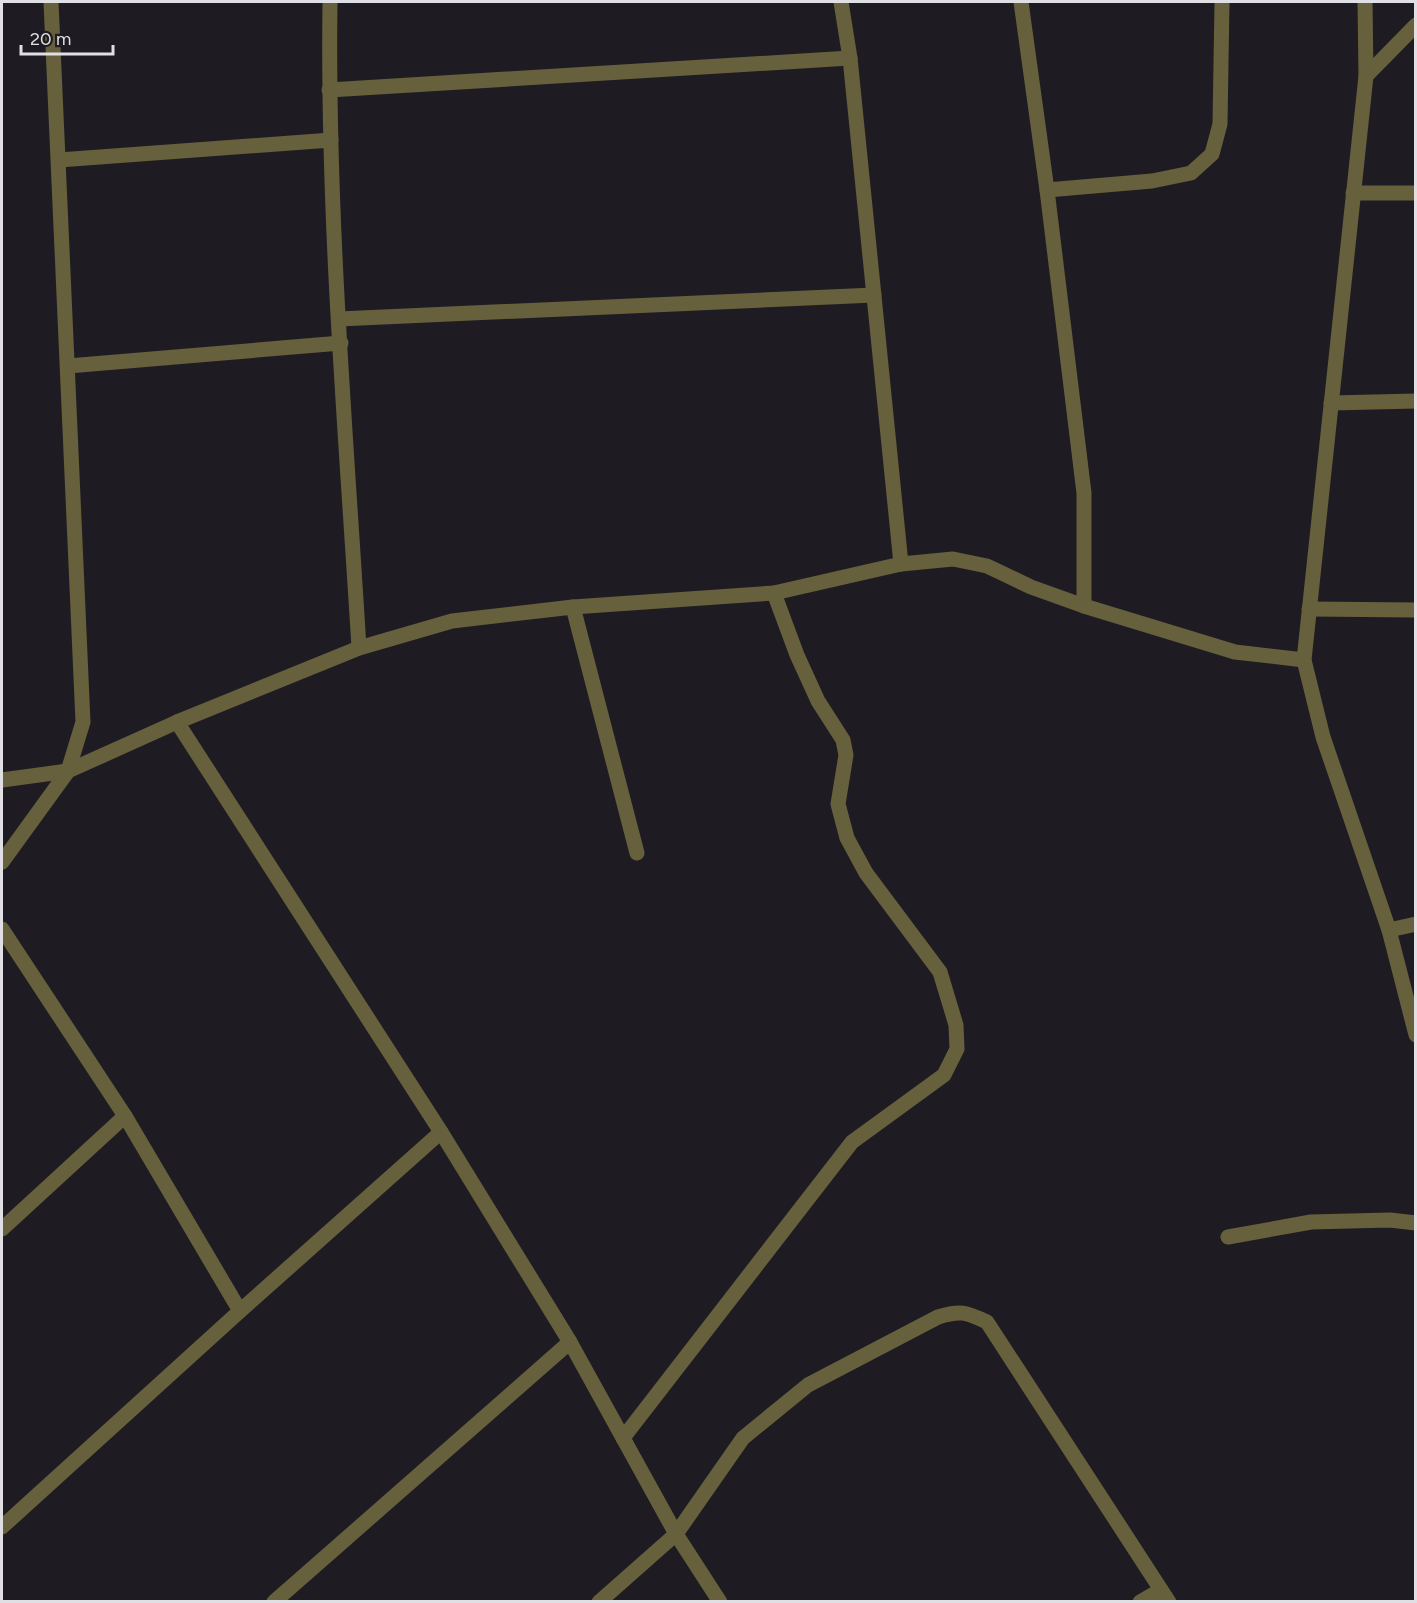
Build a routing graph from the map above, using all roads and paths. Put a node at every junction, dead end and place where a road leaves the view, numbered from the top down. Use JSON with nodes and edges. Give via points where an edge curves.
{"nodes":[{"id":1,"x":51,"y":2,"type":"edge"},
{"id":2,"x":330,"y":2,"type":"edge"},
{"id":3,"x":841,"y":2,"type":"edge"},
{"id":4,"x":1021,"y":2,"type":"edge"},
{"id":5,"x":1222,"y":2,"type":"edge"},
{"id":6,"x":1365,"y":2,"type":"edge"},
{"id":7,"x":1416,"y":26,"type":"edge"},
{"id":8,"x":850,"y":58,"type":"junction"},
{"id":9,"x":1366,"y":76,"type":"junction"},
{"id":10,"x":329,"y":90,"type":"junction"},
{"id":11,"x":331,"y":140,"type":"junction"},
{"id":12,"x":59,"y":160,"type":"junction"},
{"id":13,"x":1047,"y":190,"type":"junction"},
{"id":14,"x":1353,"y":193,"type":"junction"},
{"id":15,"x":1416,"y":193,"type":"edge"},
{"id":16,"x":874,"y":295,"type":"junction"},
{"id":17,"x":339,"y":320,"type":"junction"},
{"id":18,"x":341,"y":343,"type":"junction"},
{"id":19,"x":68,"y":366,"type":"junction"},
{"id":20,"x":1416,"y":401,"type":"edge"},
{"id":21,"x":1331,"y":403,"type":"junction"},
{"id":22,"x":901,"y":564,"type":"junction"},
{"id":23,"x":774,"y":593,"type":"junction"},
{"id":24,"x":1084,"y":606,"type":"junction"},
{"id":25,"x":573,"y":607,"type":"junction"},
{"id":26,"x":1309,"y":609,"type":"junction"},
{"id":27,"x":1416,"y":610,"type":"edge"},
{"id":28,"x":359,"y":648,"type":"junction"},
{"id":29,"x":1304,"y":660,"type":"junction"},
{"id":30,"x":177,"y":722,"type":"junction"},
{"id":31,"x":68,"y":771,"type":"junction"},
{"id":32,"x":2,"y":780,"type":"edge"},
{"id":33,"x":637,"y":853,"type":"dead end"},
{"id":34,"x":2,"y":862,"type":"edge"},
{"id":35,"x":1416,"y":924,"type":"edge"},
{"id":36,"x":2,"y":929,"type":"edge"},
{"id":37,"x":1389,"y":930,"type":"junction"},
{"id":38,"x":1416,"y":1035,"type":"edge"},
{"id":39,"x":125,"y":1116,"type":"junction"},
{"id":40,"x":441,"y":1132,"type":"junction"},
{"id":41,"x":1416,"y":1223,"type":"edge"},
{"id":42,"x":2,"y":1229,"type":"edge"},
{"id":43,"x":1228,"y":1237,"type":"dead end"},
{"id":44,"x":240,"y":1311,"type":"junction"},
{"id":45,"x":570,"y":1342,"type":"junction"},
{"id":46,"x":623,"y":1438,"type":"junction"},
{"id":47,"x":2,"y":1527,"type":"edge"},
{"id":48,"x":676,"y":1534,"type":"junction"},
{"id":49,"x":1165,"y":1596,"type":"edge"},
{"id":50,"x":274,"y":1602,"type":"edge"},
{"id":51,"x":598,"y":1602,"type":"edge"},
{"id":52,"x":720,"y":1602,"type":"edge"},
{"id":53,"x":1140,"y":1602,"type":"edge"}],
"edges":[{"from":1,"to":12,"type":"street"},
{"from":2,"to":10,"type":"street"},
{"from":3,"to":8,"type":"street"},
{"from":4,"to":13,"type":"street"},
{"from":5,"to":13,"type":"street","via":[[1220,124],[1212,153],[1191,173],[1152,181]]},
{"from":6,"to":9,"type":"street"},
{"from":7,"to":9,"type":"street"},
{"from":8,"to":10,"type":"street"},
{"from":8,"to":16,"type":"street"},
{"from":9,"to":14,"type":"street"},
{"from":10,"to":11,"type":"street"},
{"from":11,"to":12,"type":"street"},
{"from":11,"to":17,"type":"street"},
{"from":12,"to":19,"type":"street"},
{"from":13,"to":24,"type":"street","via":[[1084,493]]},
{"from":14,"to":15,"type":"street"},
{"from":14,"to":21,"type":"street"},
{"from":16,"to":17,"type":"street"},
{"from":16,"to":22,"type":"street"},
{"from":17,"to":18,"type":"street"},
{"from":18,"to":19,"type":"street"},
{"from":18,"to":28,"type":"street"},
{"from":19,"to":31,"type":"street","via":[[83,722]]},
{"from":20,"to":21,"type":"street"},
{"from":21,"to":26,"type":"street"},
{"from":22,"to":23,"type":"street"},
{"from":22,"to":24,"type":"street","via":[[953,559],[987,566]]},
{"from":23,"to":25,"type":"street"},
{"from":23,"to":46,"type":"street","via":[[818,701],[843,740],[846,755],[838,804],[847,838],[866,873],[940,972],[956,1025],[957,1049],[944,1074],[852,1142]]},
{"from":24,"to":29,"type":"street","via":[[1235,652]]},
{"from":25,"to":28,"type":"street","via":[[453,621]]},
{"from":25,"to":33,"type":"street"},
{"from":26,"to":27,"type":"street"},
{"from":26,"to":29,"type":"street"},
{"from":28,"to":30,"type":"street"},
{"from":29,"to":37,"type":"street","via":[[1323,737]]},
{"from":30,"to":31,"type":"street"},
{"from":30,"to":40,"type":"street"},
{"from":31,"to":32,"type":"street"},
{"from":31,"to":34,"type":"street"},
{"from":35,"to":37,"type":"street"},
{"from":36,"to":39,"type":"street"},
{"from":37,"to":38,"type":"street"},
{"from":39,"to":42,"type":"street"},
{"from":39,"to":44,"type":"street"},
{"from":40,"to":44,"type":"street"},
{"from":40,"to":45,"type":"street"},
{"from":41,"to":43,"type":"street","via":[[1311,1222]]},
{"from":44,"to":47,"type":"street"},
{"from":45,"to":46,"type":"street"},
{"from":45,"to":50,"type":"street"},
{"from":46,"to":48,"type":"street"},
{"from":48,"to":49,"type":"street","via":[[743,1438],[808,1385],[956,1311],[987,1322]]},
{"from":48,"to":51,"type":"street"},
{"from":48,"to":52,"type":"street"},
{"from":49,"to":53,"type":"street"}]}
